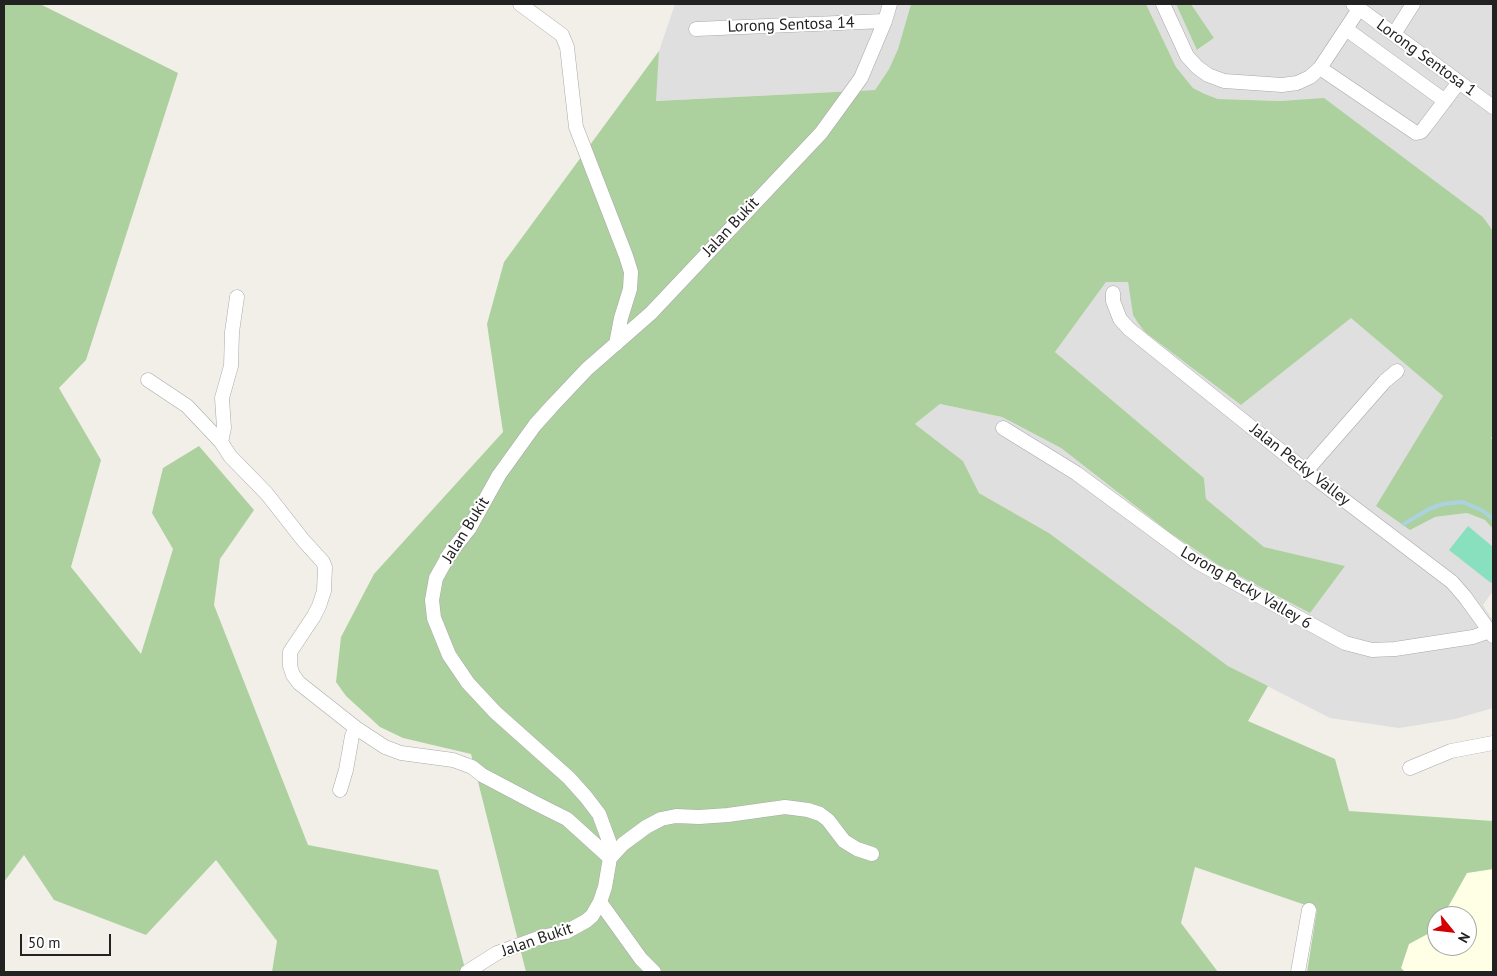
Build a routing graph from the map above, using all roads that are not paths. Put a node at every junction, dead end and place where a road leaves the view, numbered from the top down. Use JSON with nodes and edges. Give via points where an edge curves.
{"nodes":[{"id":1,"x":520,"y":4,"type":"edge"},
{"id":2,"x":890,"y":4,"type":"edge"},
{"id":3,"x":1164,"y":4,"type":"edge"},
{"id":4,"x":1413,"y":4,"type":"edge"},
{"id":5,"x":1356,"y":6,"type":"edge"},
{"id":6,"x":885,"y":21,"type":"junction"},
{"id":7,"x":696,"y":29,"type":"dead end"},
{"id":8,"x":1346,"y":29,"type":"junction"},
{"id":9,"x":1394,"y":34,"type":"junction"},
{"id":10,"x":1320,"y":68,"type":"junction"},
{"id":11,"x":1459,"y":82,"type":"junction"},
{"id":12,"x":1445,"y":101,"type":"junction"},
{"id":13,"x":1493,"y":107,"type":"edge"},
{"id":14,"x":1113,"y":293,"type":"dead end"},
{"id":15,"x":237,"y":297,"type":"dead end"},
{"id":16,"x":616,"y":344,"type":"junction"},
{"id":17,"x":1397,"y":371,"type":"dead end"},
{"id":18,"x":148,"y":380,"type":"dead end"},
{"id":19,"x":1004,"y":428,"type":"dead end"},
{"id":20,"x":221,"y":442,"type":"junction"},
{"id":21,"x":1306,"y":471,"type":"junction"},
{"id":22,"x":1492,"y":634,"type":"edge"},
{"id":23,"x":356,"y":728,"type":"junction"},
{"id":24,"x":1493,"y":744,"type":"edge"},
{"id":25,"x":1410,"y":768,"type":"dead end"},
{"id":26,"x":340,"y":790,"type":"dead end"},
{"id":27,"x":872,"y":854,"type":"dead end"},
{"id":28,"x":610,"y":858,"type":"junction"},
{"id":29,"x":600,"y":902,"type":"junction"},
{"id":30,"x":1309,"y":910,"type":"dead end"},
{"id":31,"x":467,"y":972,"type":"edge"},
{"id":32,"x":654,"y":972,"type":"edge"},
{"id":33,"x":1298,"y":972,"type":"edge"}],
"edges":[{"from":1,"to":16,"type":"street","via":[[562,35],[567,47],[576,127],[631,272]]},
{"from":2,"to":6,"type":"street","name":"Jalan Bukit"},
{"from":3,"to":10,"type":"street","via":[[1187,56],[1208,76],[1224,81],[1282,86],[1310,77]]},
{"from":4,"to":9,"type":"street"},
{"from":5,"to":8,"type":"street"},
{"from":5,"to":9,"type":"street","name":"Lorong Sentosa 1"},
{"from":6,"to":7,"type":"street","name":"Lorong Sentosa 14"},
{"from":6,"to":16,"type":"street","name":"Jalan Bukit","via":[[861,78],[821,133],[651,313]]},
{"from":8,"to":10,"type":"street"},
{"from":8,"to":12,"type":"street"},
{"from":9,"to":11,"type":"street","name":"Lorong Sentosa 1"},
{"from":10,"to":12,"type":"street","via":[[1416,132],[1421,132]]},
{"from":11,"to":12,"type":"street"},
{"from":11,"to":13,"type":"street","name":"Lorong Sentosa 1"},
{"from":14,"to":21,"type":"street","name":"Jalan Pecky Valley","via":[[1120,319],[1129,329]]},
{"from":15,"to":20,"type":"street","via":[[231,366],[222,398],[224,428]]},
{"from":16,"to":28,"type":"street","name":"Jalan Bukit","via":[[587,368],[508,461],[469,529],[444,562],[436,578],[432,600],[440,635],[458,669],[495,712],[569,778],[592,804],[609,841]]},
{"from":17,"to":21,"type":"street"},
{"from":18,"to":20,"type":"street","via":[[187,406]]},
{"from":19,"to":22,"type":"street","name":"Lorong Pecky Valley 6","via":[[1076,473],[1197,562],[1345,643],[1372,650],[1395,649]]},
{"from":20,"to":23,"type":"street","via":[[323,562],[322,597],[314,616],[290,652],[290,666],[299,683]]},
{"from":21,"to":22,"type":"street","name":"Jalan Pecky Valley","via":[[1452,582]]},
{"from":23,"to":26,"type":"street"},
{"from":23,"to":28,"type":"street","via":[[385,747],[401,753],[453,760],[472,768],[568,819]]},
{"from":24,"to":25,"type":"street","via":[[1451,752]]},
{"from":27,"to":28,"type":"street","via":[[844,841],[820,814],[785,807],[728,816],[661,819],[638,832]]},
{"from":28,"to":29,"type":"street","name":"Jalan Bukit"},
{"from":29,"to":31,"type":"street","name":"Jalan Bukit","via":[[592,916],[576,928],[497,953]]},
{"from":29,"to":32,"type":"street"},
{"from":30,"to":33,"type":"street"}]}
